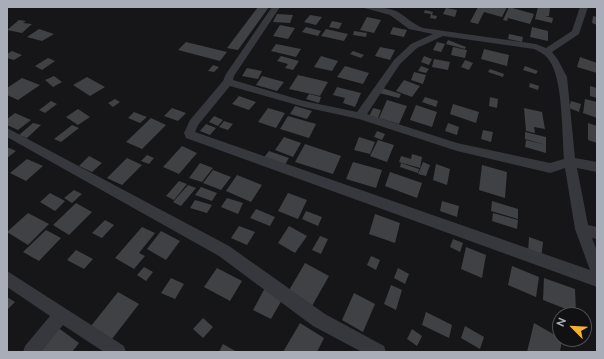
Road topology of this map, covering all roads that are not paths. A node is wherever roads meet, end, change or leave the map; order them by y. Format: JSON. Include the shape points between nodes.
{"nodes":[{"id":1,"x":276,"y":7,"type":"edge"},
{"id":2,"x":365,"y":7,"type":"edge"},
{"id":3,"x":584,"y":7,"type":"edge"},
{"id":4,"x":440,"y":34,"type":"junction"},
{"id":5,"x":547,"y":52,"type":"junction"},
{"id":6,"x":228,"y":82,"type":"junction"},
{"id":7,"x":360,"y":116,"type":"junction"},
{"id":8,"x":7,"y":132,"type":"edge"},
{"id":9,"x":570,"y":162,"type":"junction"},
{"id":10,"x":597,"y":167,"type":"edge"},
{"id":11,"x":582,"y":229,"type":"junction"},
{"id":12,"x":597,"y":233,"type":"edge"},
{"id":13,"x":597,"y":270,"type":"edge"},
{"id":14,"x":7,"y":278,"type":"edge"},
{"id":15,"x":597,"y":280,"type":"edge"},
{"id":16,"x":61,"y":315,"type":"junction"},
{"id":17,"x":31,"y":352,"type":"edge"},
{"id":18,"x":118,"y":352,"type":"edge"},
{"id":19,"x":378,"y":352,"type":"edge"}],
"edges":[{"from":1,"to":6,"type":"street","via":[[229,76]]},
{"from":2,"to":4,"type":"street","via":[[393,13],[412,27]]},
{"from":3,"to":5,"type":"street","via":[[576,32]]},
{"from":4,"to":5,"type":"street","via":[[536,47]]},
{"from":4,"to":7,"type":"street","via":[[414,46],[397,62]]},
{"from":5,"to":9,"type":"street","via":[[562,77]]},
{"from":6,"to":7,"type":"street","via":[[304,104]]},
{"from":6,"to":15,"type":"street","via":[[194,123],[190,135]]},
{"from":7,"to":9,"type":"street","via":[[464,149],[550,168]]},
{"from":8,"to":19,"type":"street","via":[[224,251],[319,320]]},
{"from":9,"to":10,"type":"street"},
{"from":9,"to":11,"type":"street"},
{"from":11,"to":12,"type":"street"},
{"from":11,"to":13,"type":"street"},
{"from":14,"to":16,"type":"street"},
{"from":16,"to":17,"type":"street"},
{"from":16,"to":18,"type":"street"}]}
